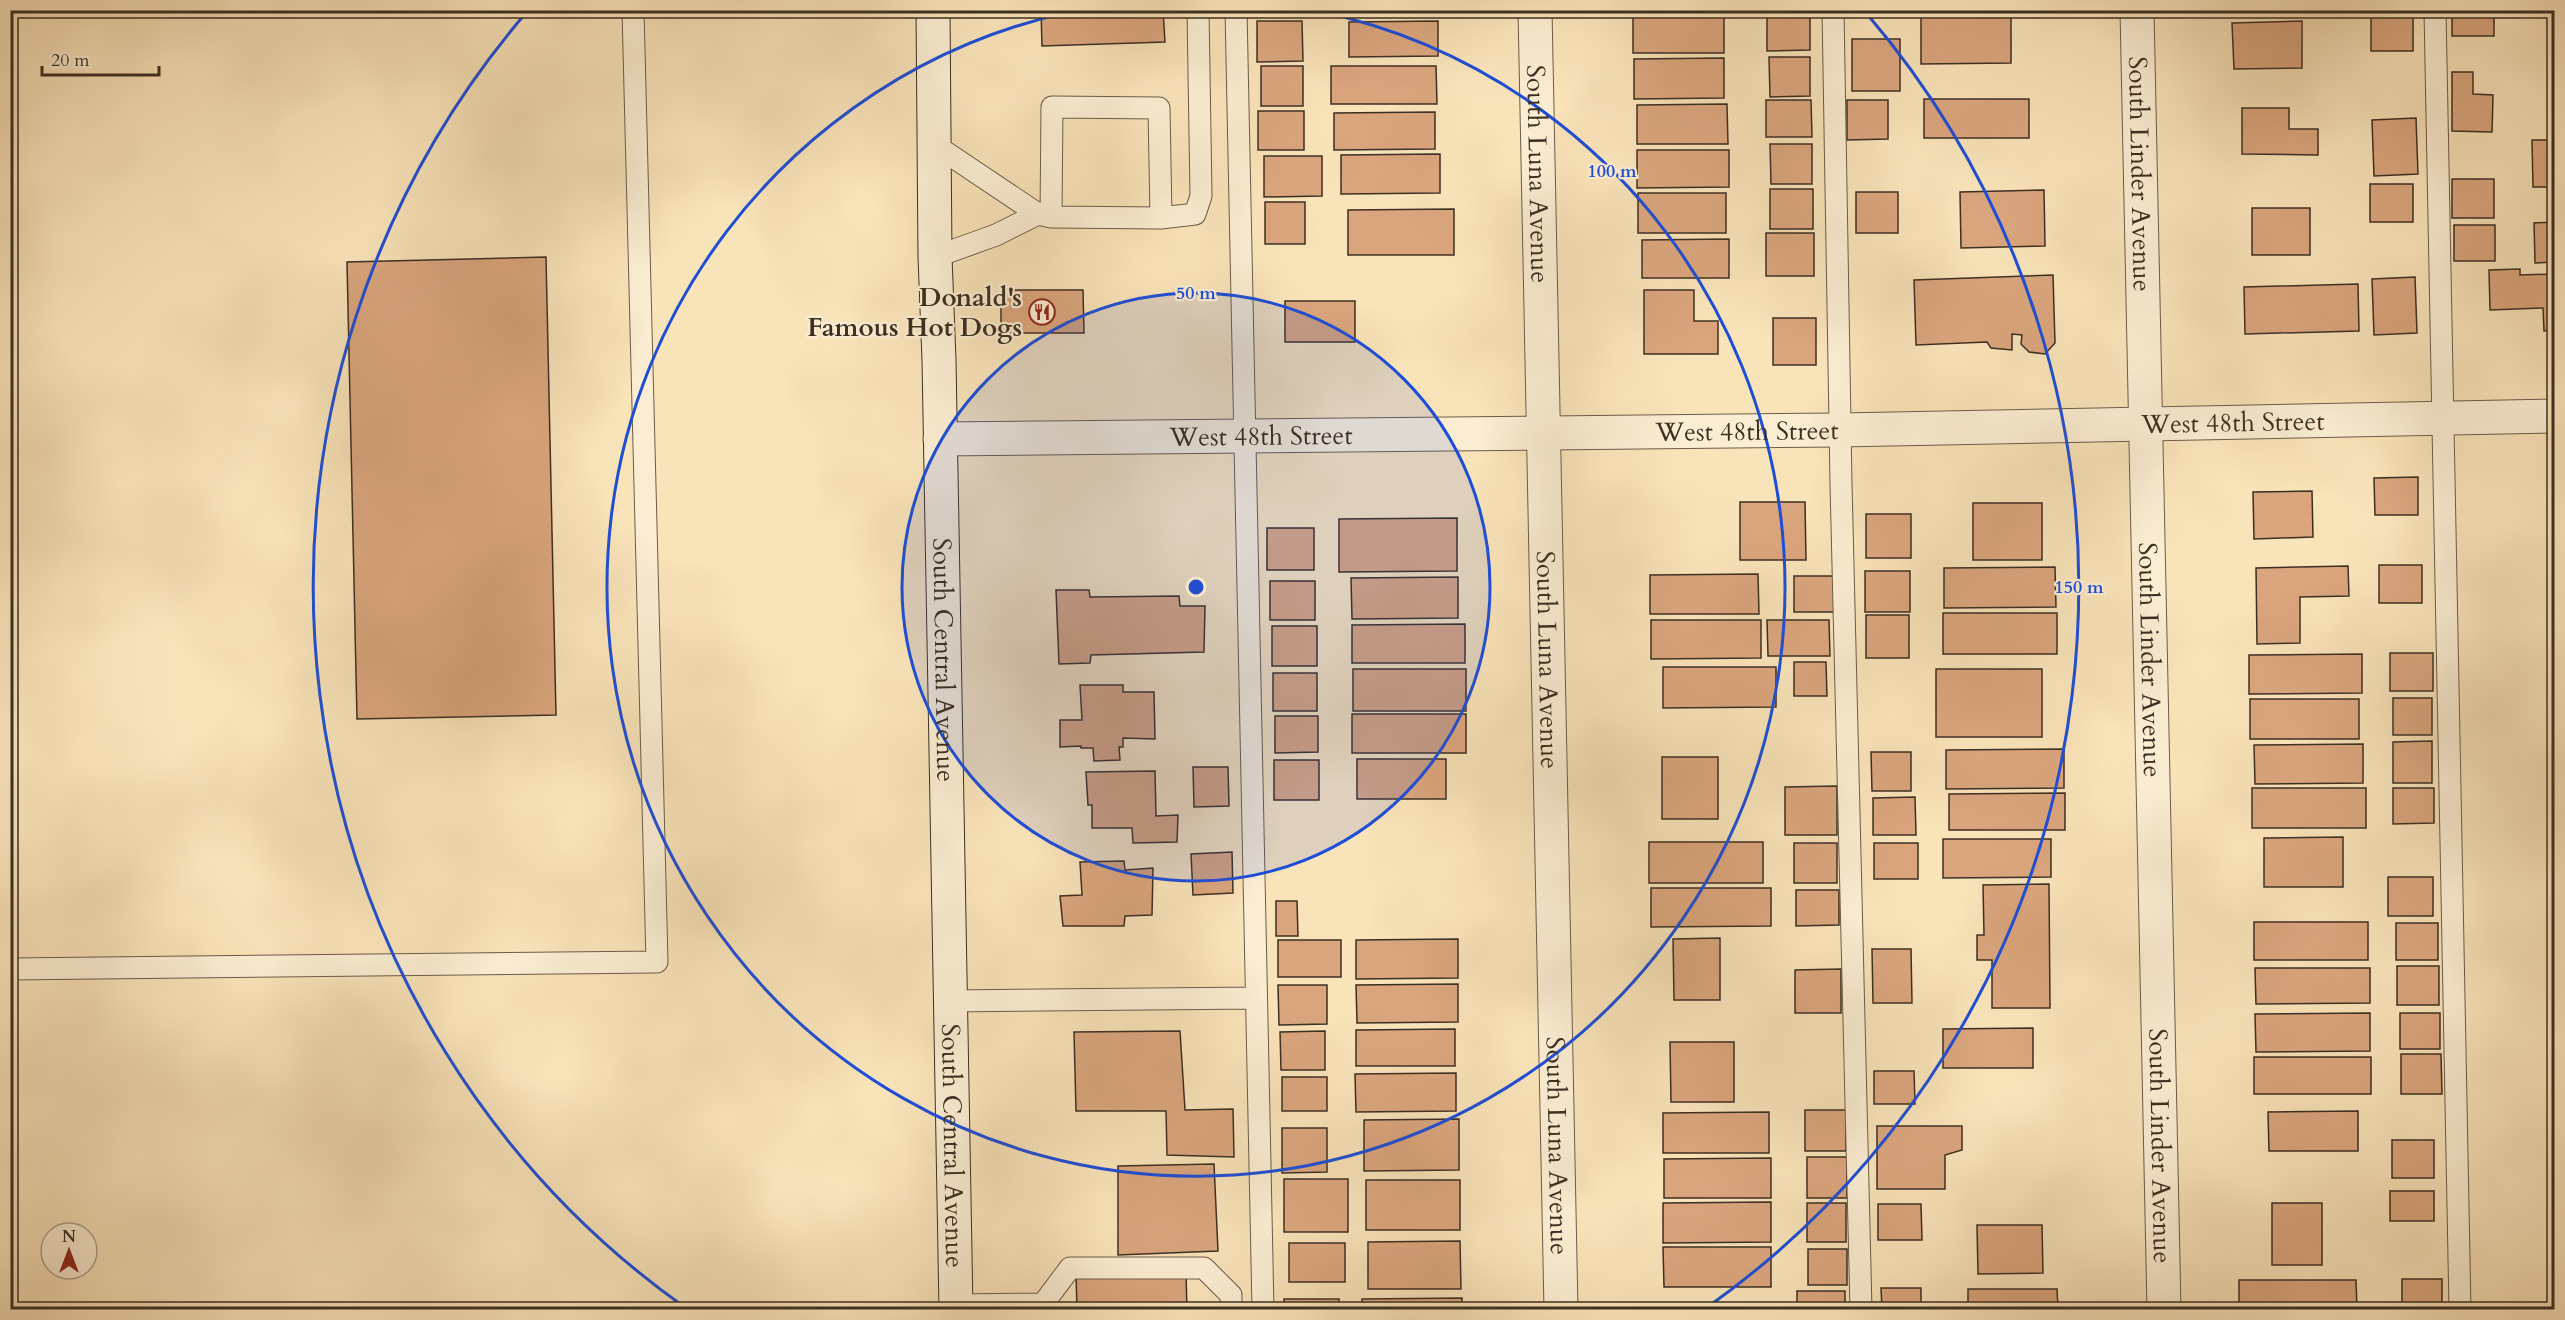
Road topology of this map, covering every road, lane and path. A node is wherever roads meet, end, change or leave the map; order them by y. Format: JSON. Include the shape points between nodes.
{"nodes":[{"id":1,"x":633,"y":10,"type":"edge"},
{"id":2,"x":933,"y":10,"type":"edge"},
{"id":3,"x":1198,"y":10,"type":"edge"},
{"id":4,"x":1236,"y":10,"type":"edge"},
{"id":5,"x":1535,"y":10,"type":"edge"},
{"id":6,"x":1833,"y":10,"type":"edge"},
{"id":7,"x":2137,"y":10,"type":"edge"},
{"id":8,"x":2435,"y":10,"type":"edge"},
{"id":9,"x":935,"y":145,"type":"junction"},
{"id":10,"x":1045,"y":215,"type":"junction"},
{"id":11,"x":1161,"y":218,"type":"junction"},
{"id":12,"x":935,"y":257,"type":"junction"},
{"id":13,"x":2554,"y":416,"type":"edge"},
{"id":14,"x":2442,"y":417,"type":"junction"},
{"id":15,"x":2146,"y":423,"type":"junction"},
{"id":16,"x":1840,"y":430,"type":"junction"},
{"id":17,"x":1542,"y":433,"type":"junction"},
{"id":18,"x":1245,"y":435,"type":"junction"},
{"id":19,"x":940,"y":439,"type":"junction"},
{"id":20,"x":10,"y":969,"type":"edge"},
{"id":21,"x":1256,"y":998,"type":"junction"},
{"id":22,"x":950,"y":1001,"type":"junction"},
{"id":23,"x":956,"y":1307,"type":"edge"},
{"id":24,"x":1043,"y":1307,"type":"edge"},
{"id":25,"x":1232,"y":1310,"type":"edge"},
{"id":26,"x":1263,"y":1310,"type":"edge"},
{"id":27,"x":1561,"y":1310,"type":"edge"},
{"id":28,"x":1861,"y":1310,"type":"edge"},
{"id":29,"x":2164,"y":1310,"type":"edge"},
{"id":30,"x":2460,"y":1310,"type":"edge"}],
"edges":[{"from":1,"to":20,"type":"lane","via":[[657,962]]},
{"from":2,"to":9,"type":"street","name":"South Central Avenue"},
{"from":3,"to":11,"type":"lane","via":[[1201,196],[1195,214]]},
{"from":4,"to":18,"type":"lane"},
{"from":5,"to":17,"type":"street","name":"South Luna Avenue"},
{"from":6,"to":16,"type":"lane"},
{"from":7,"to":15,"type":"street","name":"South Linder Avenue"},
{"from":8,"to":14,"type":"lane"},
{"from":9,"to":10,"type":"lane"},
{"from":9,"to":12,"type":"street","name":"South Central Avenue"},
{"from":10,"to":11,"type":"lane"},
{"from":10,"to":11,"type":"lane","via":[[1052,107],[1159,108]]},
{"from":10,"to":12,"type":"lane"},
{"from":12,"to":19,"type":"street","name":"South Central Avenue"},
{"from":13,"to":14,"type":"street","name":"West 48th Street"},
{"from":14,"to":15,"type":"street","name":"West 48th Street"},
{"from":14,"to":30,"type":"lane"},
{"from":15,"to":16,"type":"street","name":"West 48th Street"},
{"from":15,"to":29,"type":"street","name":"South Linder Avenue"},
{"from":16,"to":17,"type":"street","name":"West 48th Street"},
{"from":16,"to":28,"type":"lane"},
{"from":17,"to":18,"type":"street","name":"West 48th Street"},
{"from":17,"to":27,"type":"street","name":"South Luna Avenue"},
{"from":18,"to":19,"type":"street","name":"West 48th Street"},
{"from":18,"to":21,"type":"lane"},
{"from":19,"to":22,"type":"street","name":"South Central Avenue"},
{"from":21,"to":22,"type":"lane"},
{"from":21,"to":26,"type":"lane"},
{"from":22,"to":23,"type":"street","name":"South Central Avenue"},
{"from":23,"to":24,"type":"lane"},
{"from":24,"to":25,"type":"lane","via":[[1070,1268],[1204,1268],[1231,1295]]}]}
